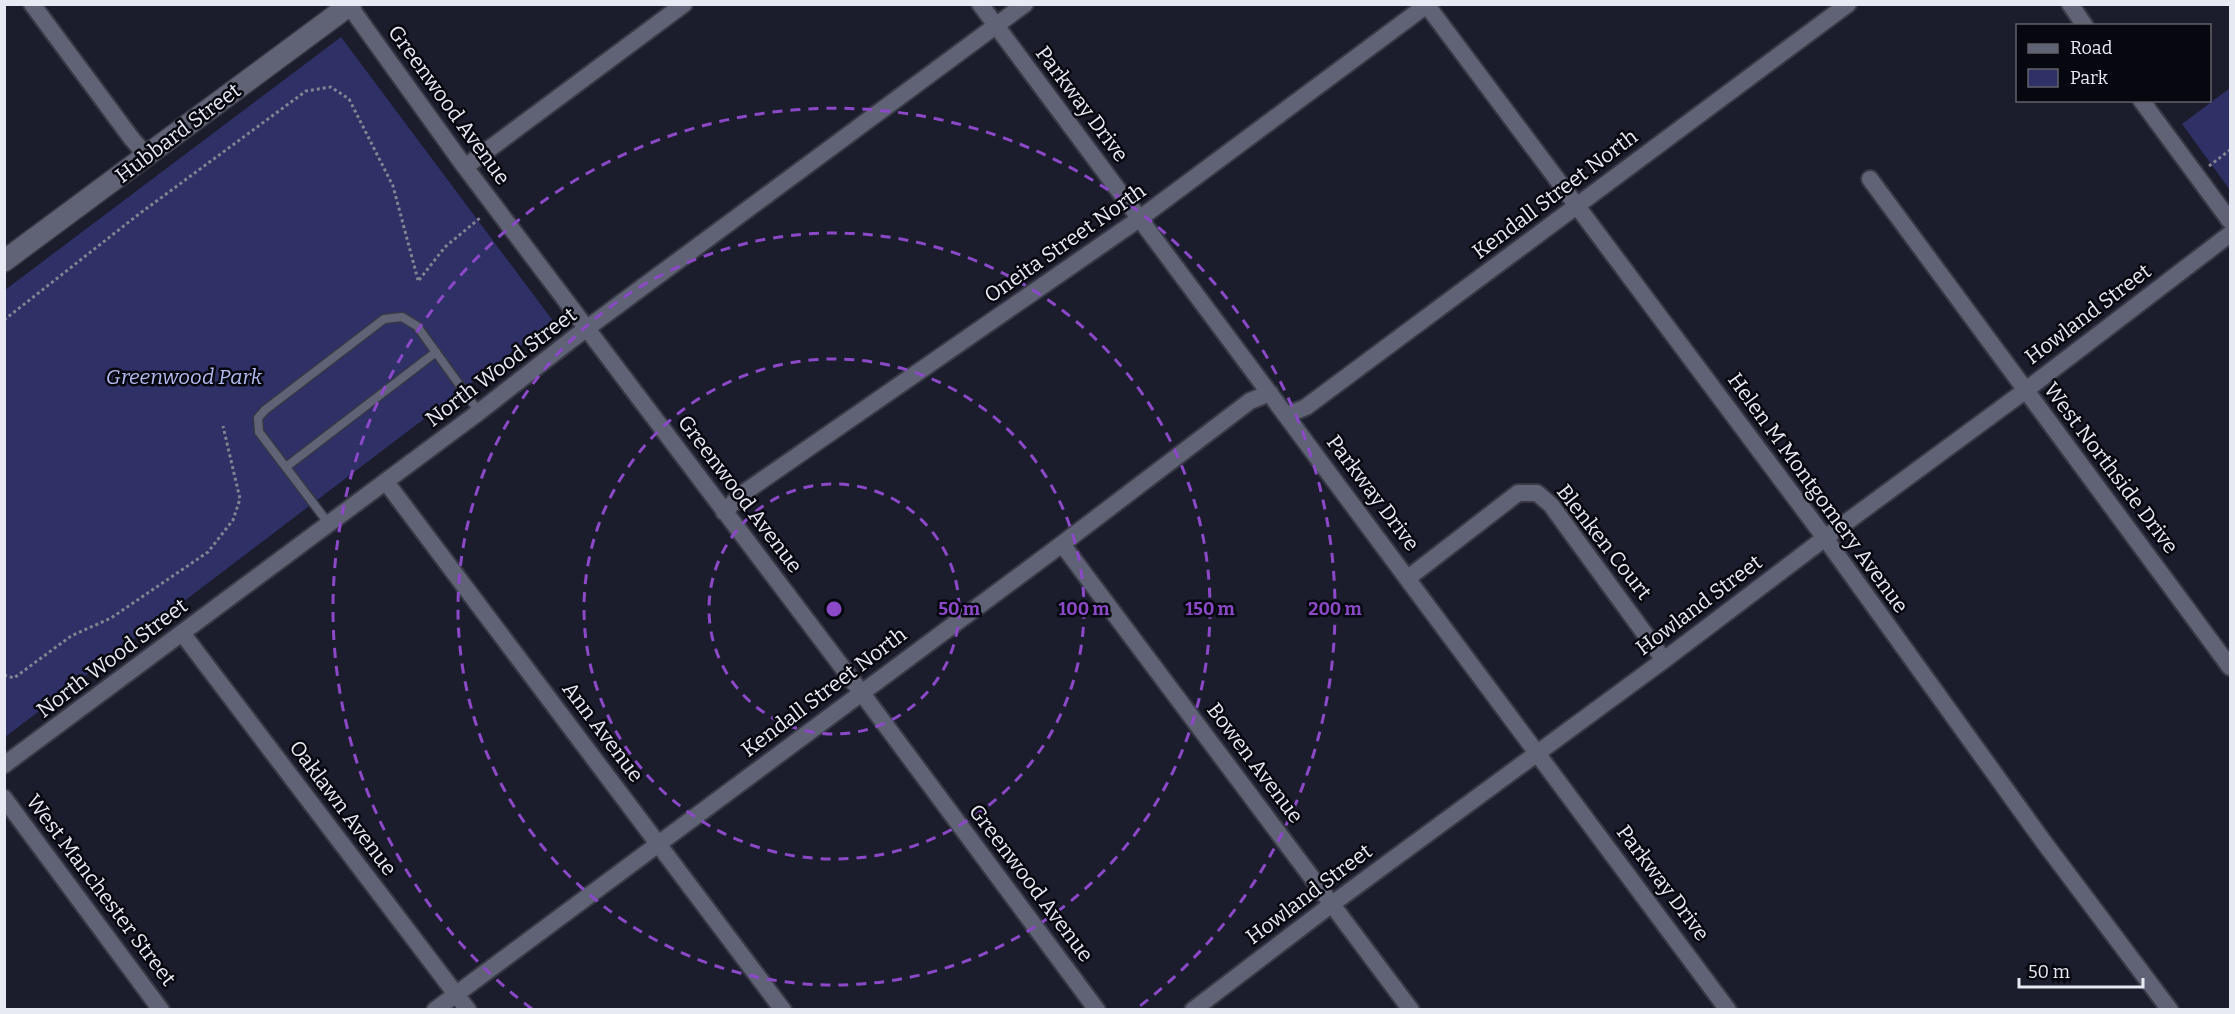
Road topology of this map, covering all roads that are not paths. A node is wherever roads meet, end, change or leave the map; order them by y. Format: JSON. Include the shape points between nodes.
{"nodes":[{"id":1,"x":32,"y":4,"type":"edge"},
{"id":2,"x":684,"y":4,"type":"edge"},
{"id":3,"x":980,"y":4,"type":"edge"},
{"id":4,"x":1024,"y":4,"type":"edge"},
{"id":5,"x":1848,"y":4,"type":"edge"},
{"id":6,"x":2070,"y":4,"type":"edge"},
{"id":7,"x":349,"y":5,"type":"edge"},
{"id":8,"x":1427,"y":5,"type":"edge"},
{"id":9,"x":2084,"y":24,"type":"edge"},
{"id":10,"x":996,"y":26,"type":"junction"},
{"id":11,"x":2142,"y":102,"type":"edge"},
{"id":12,"x":147,"y":156,"type":"junction"},
{"id":13,"x":465,"y":166,"type":"junction"},
{"id":14,"x":1870,"y":179,"type":"dead end"},
{"id":15,"x":1578,"y":206,"type":"junction"},
{"id":16,"x":1139,"y":219,"type":"junction"},
{"id":17,"x":2230,"y":221,"type":"edge"},
{"id":18,"x":2230,"y":234,"type":"edge"},
{"id":19,"x":4,"y":261,"type":"edge"},
{"id":20,"x":588,"y":328,"type":"junction"},
{"id":21,"x":436,"y":352,"type":"junction"},
{"id":22,"x":2026,"y":390,"type":"junction"},
{"id":23,"x":1270,"y":393,"type":"junction"},
{"id":24,"x":479,"y":412,"type":"junction"},
{"id":25,"x":1287,"y":415,"type":"junction"},
{"id":26,"x":286,"y":467,"type":"junction"},
{"id":27,"x":387,"y":482,"type":"junction"},
{"id":28,"x":724,"y":512,"type":"junction"},
{"id":29,"x":329,"y":524,"type":"junction"},
{"id":30,"x":1824,"y":538,"type":"junction"},
{"id":31,"x":1062,"y":544,"type":"junction"},
{"id":32,"x":1408,"y":578,"type":"junction"},
{"id":33,"x":183,"y":633,"type":"junction"},
{"id":34,"x":1664,"y":660,"type":"junction"},
{"id":35,"x":2230,"y":667,"type":"edge"},
{"id":36,"x":861,"y":692,"type":"junction"},
{"id":37,"x":1539,"y":753,"type":"junction"},
{"id":38,"x":4,"y":765,"type":"edge"},
{"id":39,"x":4,"y":798,"type":"edge"},
{"id":40,"x":659,"y":843,"type":"junction"},
{"id":41,"x":1332,"y":904,"type":"junction"},
{"id":42,"x":456,"y":993,"type":"junction"},
{"id":43,"x":161,"y":1010,"type":"edge"},
{"id":44,"x":435,"y":1010,"type":"edge"},
{"id":45,"x":468,"y":1010,"type":"edge"},
{"id":46,"x":783,"y":1010,"type":"edge"},
{"id":47,"x":1097,"y":1010,"type":"edge"},
{"id":48,"x":1193,"y":1010,"type":"edge"},
{"id":49,"x":1411,"y":1010,"type":"edge"},
{"id":50,"x":1728,"y":1010,"type":"edge"},
{"id":51,"x":2170,"y":1010,"type":"edge"}],
"edges":[{"from":1,"to":12,"type":"street"},
{"from":2,"to":13,"type":"street"},
{"from":3,"to":10,"type":"street","name":"Parkway Drive"},
{"from":4,"to":10,"type":"street","name":"North Wood Street"},
{"from":5,"to":15,"type":"street","name":"Kendall Street North"},
{"from":6,"to":9,"type":"street"},
{"from":7,"to":12,"type":"street","name":"Hubbard Street"},
{"from":7,"to":13,"type":"street","name":"Greenwood Avenue"},
{"from":8,"to":15,"type":"street","name":"Helen M Montgomery Avenue"},
{"from":8,"to":16,"type":"street","name":"Oneita Street North"},
{"from":10,"to":16,"type":"street","name":"Parkway Drive"},
{"from":10,"to":20,"type":"street","name":"North Wood Street"},
{"from":11,"to":17,"type":"street"},
{"from":12,"to":19,"type":"street","name":"Hubbard Street"},
{"from":13,"to":20,"type":"street","name":"Greenwood Avenue"},
{"from":14,"to":22,"type":"street","name":"West Northside Drive"},
{"from":15,"to":25,"type":"street","name":"Kendall Street North","via":[[1306,406]]},
{"from":15,"to":30,"type":"street","name":"Helen M Montgomery Avenue"},
{"from":16,"to":23,"type":"street","name":"Parkway Drive"},
{"from":16,"to":28,"type":"street","name":"Oneita Street North","via":[[742,494]]},
{"from":18,"to":22,"type":"street","name":"Howland Street"},
{"from":20,"to":24,"type":"street","name":"North Wood Street"},
{"from":20,"to":28,"type":"street","name":"Greenwood Avenue"},
{"from":21,"to":24,"type":"lane"},
{"from":21,"to":26,"type":"lane"},
{"from":21,"to":26,"type":"lane","via":[[417,326],[402,317],[384,319],[265,410],[258,418],[259,432]]},
{"from":22,"to":30,"type":"street","name":"Howland Street"},
{"from":22,"to":35,"type":"street","name":"West Northside Drive"},
{"from":23,"to":25,"type":"street","name":"Parkway Drive"},
{"from":23,"to":31,"type":"street","name":"Kendall Street North","via":[[1250,401]]},
{"from":24,"to":27,"type":"street","name":"North Wood Street"},
{"from":25,"to":32,"type":"street","name":"Parkway Drive"},
{"from":26,"to":29,"type":"lane"},
{"from":27,"to":29,"type":"street","name":"North Wood Street"},
{"from":27,"to":40,"type":"street","name":"Ann Avenue"},
{"from":28,"to":36,"type":"street","name":"Greenwood Avenue"},
{"from":29,"to":33,"type":"street","name":"North Wood Street"},
{"from":30,"to":34,"type":"street","name":"Howland Street"},
{"from":30,"to":51,"type":"street","name":"Helen M Montgomery Avenue"},
{"from":31,"to":36,"type":"street","name":"Kendall Street North"},
{"from":31,"to":41,"type":"street","name":"Bowen Avenue"},
{"from":32,"to":34,"type":"street","name":"Blenken Court","via":[[1518,493],[1537,493],[1551,505]]},
{"from":32,"to":37,"type":"street","name":"Parkway Drive"},
{"from":33,"to":38,"type":"street","name":"North Wood Street"},
{"from":33,"to":42,"type":"street","name":"Oaklawn Avenue"},
{"from":34,"to":37,"type":"street","name":"Howland Street"},
{"from":36,"to":40,"type":"street","name":"Kendall Street North"},
{"from":36,"to":47,"type":"street","name":"Greenwood Avenue"},
{"from":37,"to":41,"type":"street","name":"Howland Street"},
{"from":37,"to":50,"type":"street","name":"Parkway Drive"},
{"from":39,"to":43,"type":"street","name":"West Manchester Street"},
{"from":40,"to":42,"type":"street","name":"Kendall Street North"},
{"from":40,"to":46,"type":"street","name":"Ann Avenue"},
{"from":41,"to":48,"type":"street","name":"Howland Street"},
{"from":41,"to":49,"type":"street","name":"Bowen Avenue"},
{"from":42,"to":44,"type":"street","name":"Kendall Street North"},
{"from":42,"to":45,"type":"street","name":"Oaklawn Avenue"}]}
